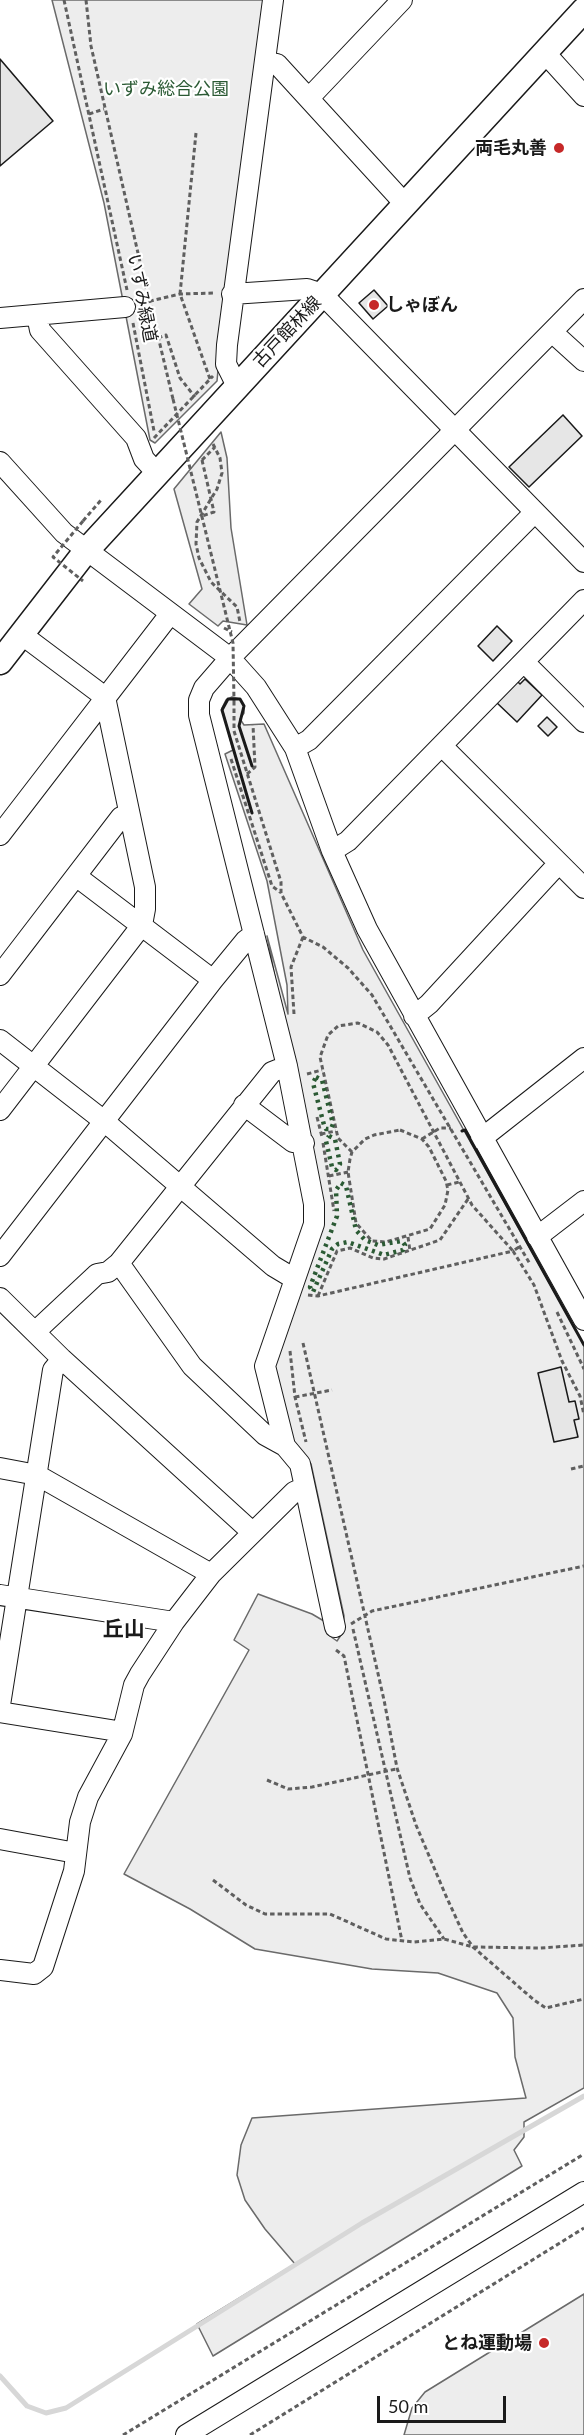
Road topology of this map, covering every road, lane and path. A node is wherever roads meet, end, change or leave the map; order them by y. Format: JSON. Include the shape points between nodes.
{"nodes":[{"id":1,"x":64,"y":0,"type":"edge"},
{"id":2,"x":86,"y":0,"type":"edge"},
{"id":3,"x":273,"y":0,"type":"edge"},
{"id":4,"x":402,"y":0,"type":"edge"},
{"id":5,"x":584,"y":10,"type":"edge"},
{"id":6,"x":545,"y":53,"type":"junction"},
{"id":7,"x":266,"y":62,"type":"junction"},
{"id":8,"x":584,"y":96,"type":"edge"},
{"id":9,"x":309,"y":98,"type":"junction"},
{"id":10,"x":104,"y":110,"type":"junction"},
{"id":11,"x":89,"y":114,"type":"junction"},
{"id":12,"x":195,"y":133,"type":"dead end"},
{"id":13,"x":405,"y":204,"type":"junction"},
{"id":14,"x":180,"y":294,"type":"junction"},
{"id":15,"x":232,"y":294,"type":"junction"},
{"id":16,"x":322,"y":294,"type":"junction"},
{"id":17,"x":584,"y":299,"type":"edge"},
{"id":18,"x":128,"y":306,"type":"junction"},
{"id":19,"x":37,"y":315,"type":"junction"},
{"id":20,"x":0,"y":318,"type":"edge"},
{"id":21,"x":552,"y":332,"type":"junction"},
{"id":22,"x":158,"y":338,"type":"junction"},
{"id":23,"x":584,"y":361,"type":"edge"},
{"id":24,"x":215,"y":372,"type":"dead end"},
{"id":25,"x":210,"y":381,"type":"junction"},
{"id":26,"x":226,"y":388,"type":"junction"},
{"id":27,"x":195,"y":397,"type":"junction"},
{"id":28,"x":455,"y":430,"type":"junction"},
{"id":29,"x":211,"y":440,"type":"dead end"},
{"id":30,"x":215,"y":447,"type":"junction"},
{"id":31,"x":0,"y":462,"type":"edge"},
{"id":32,"x":157,"y":473,"type":"junction"},
{"id":33,"x":101,"y":500,"type":"dead end"},
{"id":34,"x":535,"y":512,"type":"junction"},
{"id":35,"x":202,"y":516,"type":"junction"},
{"id":36,"x":86,"y":551,"type":"junction"},
{"id":37,"x":584,"y":562,"type":"edge"},
{"id":38,"x":83,"y":581,"type":"dead end"},
{"id":39,"x":584,"y":600,"type":"edge"},
{"id":40,"x":170,"y":614,"type":"junction"},
{"id":41,"x":224,"y":628,"type":"dead end"},
{"id":42,"x":21,"y":634,"type":"junction"},
{"id":43,"x":230,"y":658,"type":"junction"},
{"id":44,"x":0,"y":662,"type":"edge"},
{"id":45,"x":524,"y":662,"type":"junction"},
{"id":46,"x":105,"y":697,"type":"junction"},
{"id":47,"x":584,"y":722,"type":"edge"},
{"id":48,"x":253,"y":725,"type":"dead end"},
{"id":49,"x":442,"y":746,"type":"junction"},
{"id":50,"x":295,"y":748,"type":"junction"},
{"id":51,"x":227,"y":749,"type":"dead end"},
{"id":52,"x":247,"y":774,"type":"junction"},
{"id":53,"x":129,"y":814,"type":"junction"},
{"id":54,"x":0,"y":835,"type":"edge"},
{"id":55,"x":332,"y":851,"type":"junction"},
{"id":56,"x":559,"y":863,"type":"junction"},
{"id":57,"x":76,"y":876,"type":"junction"},
{"id":58,"x":584,"y":888,"type":"edge"},
{"id":59,"x":281,"y":893,"type":"junction"},
{"id":60,"x":142,"y":925,"type":"junction"},
{"id":61,"x":254,"y":934,"type":"junction"},
{"id":62,"x":303,"y":937,"type":"junction"},
{"id":63,"x":0,"y":975,"type":"edge"},
{"id":64,"x":213,"y":980,"type":"junction"},
{"id":65,"x":414,"y":1016,"type":"junction"},
{"id":66,"x":296,"y":1023,"type":"dead end"},
{"id":67,"x":0,"y":1040,"type":"edge"},
{"id":68,"x":397,"y":1040,"type":"junction"},
{"id":69,"x":388,"y":1045,"type":"junction"},
{"id":70,"x":584,"y":1058,"type":"edge"},
{"id":71,"x":295,"y":1065,"type":"junction"},
{"id":72,"x":34,"y":1066,"type":"junction"},
{"id":73,"x":322,"y":1070,"type":"junction"},
{"id":74,"x":306,"y":1074,"type":"junction"},
{"id":75,"x":308,"y":1084,"type":"dead end"},
{"id":76,"x":244,"y":1105,"type":"junction"},
{"id":77,"x":0,"y":1110,"type":"edge"},
{"id":78,"x":316,"y":1114,"type":"dead end"},
{"id":79,"x":104,"y":1121,"type":"junction"},
{"id":80,"x":461,"y":1123,"type":"dead end"},
{"id":81,"x":451,"y":1128,"type":"junction"},
{"id":82,"x":434,"y":1131,"type":"junction"},
{"id":83,"x":481,"y":1138,"type":"junction"},
{"id":84,"x":422,"y":1139,"type":"junction"},
{"id":85,"x":304,"y":1143,"type":"junction"},
{"id":86,"x":352,"y":1152,"type":"junction"},
{"id":87,"x":348,"y":1172,"type":"junction"},
{"id":88,"x":329,"y":1176,"type":"junction"},
{"id":89,"x":459,"y":1182,"type":"junction"},
{"id":90,"x":447,"y":1185,"type":"junction"},
{"id":91,"x":180,"y":1186,"type":"junction"},
{"id":92,"x":468,"y":1199,"type":"junction"},
{"id":93,"x":584,"y":1201,"type":"edge"},
{"id":94,"x":333,"y":1214,"type":"dead end"},
{"id":95,"x":408,"y":1237,"type":"junction"},
{"id":96,"x":537,"y":1237,"type":"junction"},
{"id":97,"x":519,"y":1246,"type":"junction"},
{"id":98,"x":410,"y":1251,"type":"junction"},
{"id":99,"x":513,"y":1251,"type":"junction"},
{"id":100,"x":0,"y":1256,"type":"edge"},
{"id":101,"x":119,"y":1263,"type":"junction"},
{"id":102,"x":534,"y":1271,"type":"dead end"},
{"id":103,"x":298,"y":1286,"type":"junction"},
{"id":104,"x":318,"y":1296,"type":"junction"},
{"id":105,"x":0,"y":1298,"type":"edge"},
{"id":106,"x":556,"y":1310,"type":"dead end"},
{"id":107,"x":584,"y":1320,"type":"edge"},
{"id":108,"x":36,"y":1331,"type":"junction"},
{"id":109,"x":291,"y":1344,"type":"dead end"},
{"id":110,"x":303,"y":1344,"type":"dead end"},
{"id":111,"x":62,"y":1359,"type":"junction"},
{"id":112,"x":584,"y":1369,"type":"edge"},
{"id":113,"x":332,"y":1390,"type":"dead end"},
{"id":114,"x":315,"y":1394,"type":"junction"},
{"id":115,"x":295,"y":1397,"type":"junction"},
{"id":116,"x":584,"y":1415,"type":"edge"},
{"id":117,"x":285,"y":1446,"type":"junction"},
{"id":118,"x":308,"y":1450,"type":"dead end"},
{"id":119,"x":584,"y":1466,"type":"edge"},
{"id":120,"x":0,"y":1468,"type":"edge"},
{"id":121,"x":571,"y":1469,"type":"dead end"},
{"id":122,"x":37,"y":1475,"type":"junction"},
{"id":123,"x":303,"y":1488,"type":"junction"},
{"id":124,"x":252,"y":1532,"type":"junction"},
{"id":125,"x":584,"y":1566,"type":"edge"},
{"id":126,"x":211,"y":1575,"type":"junction"},
{"id":127,"x":8,"y":1596,"type":"edge"},
{"id":128,"x":349,"y":1612,"type":"dead end"},
{"id":129,"x":364,"y":1618,"type":"junction"},
{"id":130,"x":174,"y":1622,"type":"junction"},
{"id":131,"x":343,"y":1625,"type":"junction"},
{"id":132,"x":336,"y":1650,"type":"dead end"},
{"id":133,"x":0,"y":1705,"type":"edge"},
{"id":134,"x":0,"y":1712,"type":"edge"},
{"id":135,"x":122,"y":1734,"type":"junction"},
{"id":136,"x":397,"y":1768,"type":"junction"},
{"id":137,"x":385,"y":1772,"type":"junction"},
{"id":138,"x":368,"y":1777,"type":"junction"},
{"id":139,"x":267,"y":1780,"type":"dead end"},
{"id":140,"x":0,"y":1839,"type":"edge"},
{"id":141,"x":76,"y":1853,"type":"junction"},
{"id":142,"x":213,"y":1880,"type":"dead end"},
{"id":143,"x":444,"y":1939,"type":"junction"},
{"id":144,"x":402,"y":1941,"type":"junction"},
{"id":145,"x":584,"y":1945,"type":"edge"},
{"id":146,"x":473,"y":1947,"type":"junction"},
{"id":147,"x":0,"y":1970,"type":"edge"},
{"id":148,"x":584,"y":1999,"type":"edge"},
{"id":149,"x":584,"y":2154,"type":"edge"},
{"id":150,"x":584,"y":2192,"type":"edge"},
{"id":151,"x":584,"y":2228,"type":"edge"},
{"id":152,"x":123,"y":2435,"type":"edge"},
{"id":153,"x":186,"y":2435,"type":"edge"},
{"id":154,"x":250,"y":2435,"type":"edge"}],
"edges":[{"from":1,"to":11,"type":"path","name":"いずみ緑道"},
{"from":2,"to":10,"type":"path"},
{"from":3,"to":7,"type":"street"},
{"from":4,"to":9,"type":"street"},
{"from":5,"to":6,"type":"main road","name":"古戸館林線"},
{"from":6,"to":8,"type":"street"},
{"from":6,"to":13,"type":"main road","name":"古戸館林線"},
{"from":7,"to":9,"type":"street","via":[[278,64]]},
{"from":7,"to":15,"type":"street"},
{"from":9,"to":13,"type":"street"},
{"from":10,"to":11,"type":"path"},
{"from":10,"to":22,"type":"path","bridge":true},
{"from":11,"to":18,"type":"path","name":"いずみ緑道"},
{"from":12,"to":14,"type":"path"},
{"from":13,"to":16,"type":"main road","name":"古戸館林線"},
{"from":14,"to":15,"type":"path"},
{"from":14,"to":18,"type":"path"},
{"from":14,"to":25,"type":"path"},
{"from":15,"to":16,"type":"street","via":[[307,289]]},
{"from":15,"to":26,"type":"street"},
{"from":16,"to":26,"type":"main road","name":"古戸館林線"},
{"from":16,"to":28,"type":"street"},
{"from":17,"to":21,"type":"street"},
{"from":18,"to":19,"type":"street"},
{"from":18,"to":27,"type":"path","name":"いずみ緑道","via":[[154,438]]},
{"from":19,"to":20,"type":"street"},
{"from":19,"to":32,"type":"street","via":[[40,330],[136,438],[144,459]]},
{"from":21,"to":23,"type":"street"},
{"from":21,"to":28,"type":"street"},
{"from":22,"to":27,"type":"path","via":[[166,335],[180,378]]},
{"from":22,"to":35,"type":"path","bridge":true},
{"from":24,"to":25,"type":"path","name":"いずみ緑道"},
{"from":25,"to":26,"type":"path"},
{"from":25,"to":27,"type":"path","name":"いずみ緑道"},
{"from":26,"to":32,"type":"main road","name":"古戸館林線"},
{"from":28,"to":34,"type":"street"},
{"from":28,"to":43,"type":"street"},
{"from":29,"to":30,"type":"path"},
{"from":30,"to":35,"type":"path","bridge":true,"via":[[202,460],[214,512]]},
{"from":30,"to":41,"type":"path","via":[[222,473],[197,522],[196,544],[212,582],[237,607],[239,632]]},
{"from":31,"to":36,"type":"street","via":[[47,517]]},
{"from":32,"to":36,"type":"main road","name":"古戸館林線"},
{"from":33,"to":38,"type":"path","bridge":true,"via":[[53,557]]},
{"from":34,"to":37,"type":"street"},
{"from":34,"to":50,"type":"street","via":[[309,740]]},
{"from":35,"to":52,"type":"path","bridge":true,"via":[[233,644],[234,731]]},
{"from":36,"to":40,"type":"street"},
{"from":36,"to":42,"type":"main road","name":"古戸館林線"},
{"from":39,"to":45,"type":"street"},
{"from":40,"to":43,"type":"street"},
{"from":40,"to":46,"type":"street"},
{"from":42,"to":44,"type":"main road","name":"古戸館林線"},
{"from":42,"to":46,"type":"street"},
{"from":43,"to":50,"type":"street","via":[[256,687]]},
{"from":43,"to":61,"type":"street","via":[[204,688],[199,715]]},
{"from":45,"to":47,"type":"street"},
{"from":45,"to":49,"type":"street"},
{"from":46,"to":53,"type":"street"},
{"from":46,"to":54,"type":"street"},
{"from":48,"to":52,"type":"path","via":[[255,767]]},
{"from":49,"to":55,"type":"street","via":[[348,842]]},
{"from":49,"to":56,"type":"street"},
{"from":50,"to":55,"type":"street"},
{"from":51,"to":59,"type":"path","via":[[272,886]]},
{"from":52,"to":59,"type":"path","via":[[281,882]]},
{"from":53,"to":57,"type":"street","via":[[121,817]]},
{"from":53,"to":60,"type":"street","via":[[145,887]]},
{"from":55,"to":65,"type":"street","via":[[367,929]]},
{"from":56,"to":58,"type":"street"},
{"from":56,"to":65,"type":"street"},
{"from":57,"to":60,"type":"street"},
{"from":57,"to":63,"type":"street"},
{"from":59,"to":62,"type":"path"},
{"from":60,"to":64,"type":"street"},
{"from":60,"to":72,"type":"street"},
{"from":61,"to":64,"type":"street"},
{"from":61,"to":71,"type":"street"},
{"from":62,"to":66,"type":"path","via":[[291,967]]},
{"from":62,"to":68,"type":"path","via":[[323,947],[348,968],[372,995]]},
{"from":64,"to":79,"type":"street"},
{"from":65,"to":83,"type":"street"},
{"from":67,"to":72,"type":"street"},
{"from":68,"to":69,"type":"path"},
{"from":68,"to":81,"type":"path"},
{"from":69,"to":73,"type":"path","via":[[369,1026],[338,1026],[321,1048]]},
{"from":69,"to":82,"type":"path"},
{"from":70,"to":83,"type":"street"},
{"from":71,"to":74,"type":"path"},
{"from":71,"to":76,"type":"street","via":[[272,1072]]},
{"from":71,"to":85,"type":"street"},
{"from":72,"to":77,"type":"street"},
{"from":72,"to":79,"type":"street"},
{"from":73,"to":74,"type":"path"},
{"from":73,"to":86,"type":"path","via":[[338,1138]]},
{"from":74,"to":75,"type":"path"},
{"from":76,"to":85,"type":"street","via":[[293,1142]]},
{"from":76,"to":91,"type":"street"},
{"from":78,"to":88,"type":"path"},
{"from":79,"to":91,"type":"street"},
{"from":79,"to":100,"type":"street"},
{"from":80,"to":81,"type":"path"},
{"from":81,"to":82,"type":"path"},
{"from":81,"to":97,"type":"path"},
{"from":82,"to":84,"type":"path"},
{"from":82,"to":89,"type":"path"},
{"from":83,"to":96,"type":"street"},
{"from":84,"to":86,"type":"path","via":[[389,1131],[365,1139]]},
{"from":84,"to":90,"type":"path"},
{"from":85,"to":103,"type":"street","via":[[315,1216]]},
{"from":86,"to":87,"type":"path"},
{"from":87,"to":88,"type":"path"},
{"from":87,"to":95,"type":"path","via":[[356,1223],[364,1234],[372,1241]]},
{"from":88,"to":94,"type":"path"},
{"from":89,"to":90,"type":"path"},
{"from":89,"to":92,"type":"path"},
{"from":90,"to":95,"type":"path","via":[[445,1205],[430,1229]]},
{"from":91,"to":101,"type":"street"},
{"from":91,"to":103,"type":"street"},
{"from":92,"to":98,"type":"path","via":[[440,1240]]},
{"from":92,"to":99,"type":"path"},
{"from":93,"to":96,"type":"street"},
{"from":95,"to":98,"type":"path"},
{"from":96,"to":107,"type":"street"},
{"from":97,"to":99,"type":"path"},
{"from":97,"to":102,"type":"path"},
{"from":98,"to":104,"type":"path","via":[[384,1259],[350,1248],[339,1249]]},
{"from":99,"to":104,"type":"path"},
{"from":99,"to":116,"type":"path","via":[[534,1286],[562,1361],[580,1396]]},
{"from":101,"to":108,"type":"street","via":[[108,1272],[97,1274]]},
{"from":101,"to":117,"type":"street","via":[[192,1366],[265,1435]]},
{"from":103,"to":104,"type":"path"},
{"from":103,"to":117,"type":"street","via":[[265,1366]]},
{"from":105,"to":108,"type":"street"},
{"from":106,"to":112,"type":"path"},
{"from":108,"to":111,"type":"street"},
{"from":109,"to":115,"type":"path"},
{"from":110,"to":114,"type":"path"},
{"from":111,"to":122,"type":"street","via":[[53,1370]]},
{"from":111,"to":124,"type":"street"},
{"from":113,"to":114,"type":"path"},
{"from":114,"to":115,"type":"path"},
{"from":114,"to":129,"type":"path"},
{"from":115,"to":118,"type":"path"},
{"from":117,"to":123,"type":"street","via":[[300,1464]]},
{"from":119,"to":121,"type":"path"},
{"from":120,"to":122,"type":"street"},
{"from":122,"to":126,"type":"street"},
{"from":122,"to":127,"type":"street"},
{"from":123,"to":124,"type":"street"},
{"from":123,"to":131,"type":"street"},
{"from":124,"to":126,"type":"street"},
{"from":125,"to":129,"type":"path","via":[[372,1611]]},
{"from":126,"to":130,"type":"street"},
{"from":127,"to":130,"type":"street"},
{"from":127,"to":133,"type":"street"},
{"from":128,"to":131,"type":"path"},
{"from":129,"to":131,"type":"path"},
{"from":129,"to":136,"type":"path"},
{"from":130,"to":135,"type":"street","via":[[134,1685]]},
{"from":131,"to":137,"type":"path"},
{"from":132,"to":138,"type":"path","via":[[344,1656]]},
{"from":134,"to":135,"type":"street"},
{"from":135,"to":141,"type":"street","via":[[88,1797]]},
{"from":136,"to":137,"type":"path"},
{"from":136,"to":146,"type":"path","via":[[429,1856]]},
{"from":137,"to":138,"type":"path"},
{"from":137,"to":143,"type":"path","via":[[410,1878],[420,1904]]},
{"from":138,"to":139,"type":"path","via":[[288,1789]]},
{"from":138,"to":144,"type":"path"},
{"from":140,"to":141,"type":"street"},
{"from":141,"to":147,"type":"street","via":[[44,1967],[34,1974]]},
{"from":142,"to":144,"type":"path","via":[[265,1914],[320,1912],[346,1919],[386,1939]]},
{"from":143,"to":144,"type":"path"},
{"from":143,"to":146,"type":"path"},
{"from":145,"to":146,"type":"path"},
{"from":146,"to":148,"type":"path","via":[[546,2008]]},
{"from":149,"to":152,"type":"path"},
{"from":150,"to":153,"type":"street"},
{"from":151,"to":154,"type":"path"}]}
